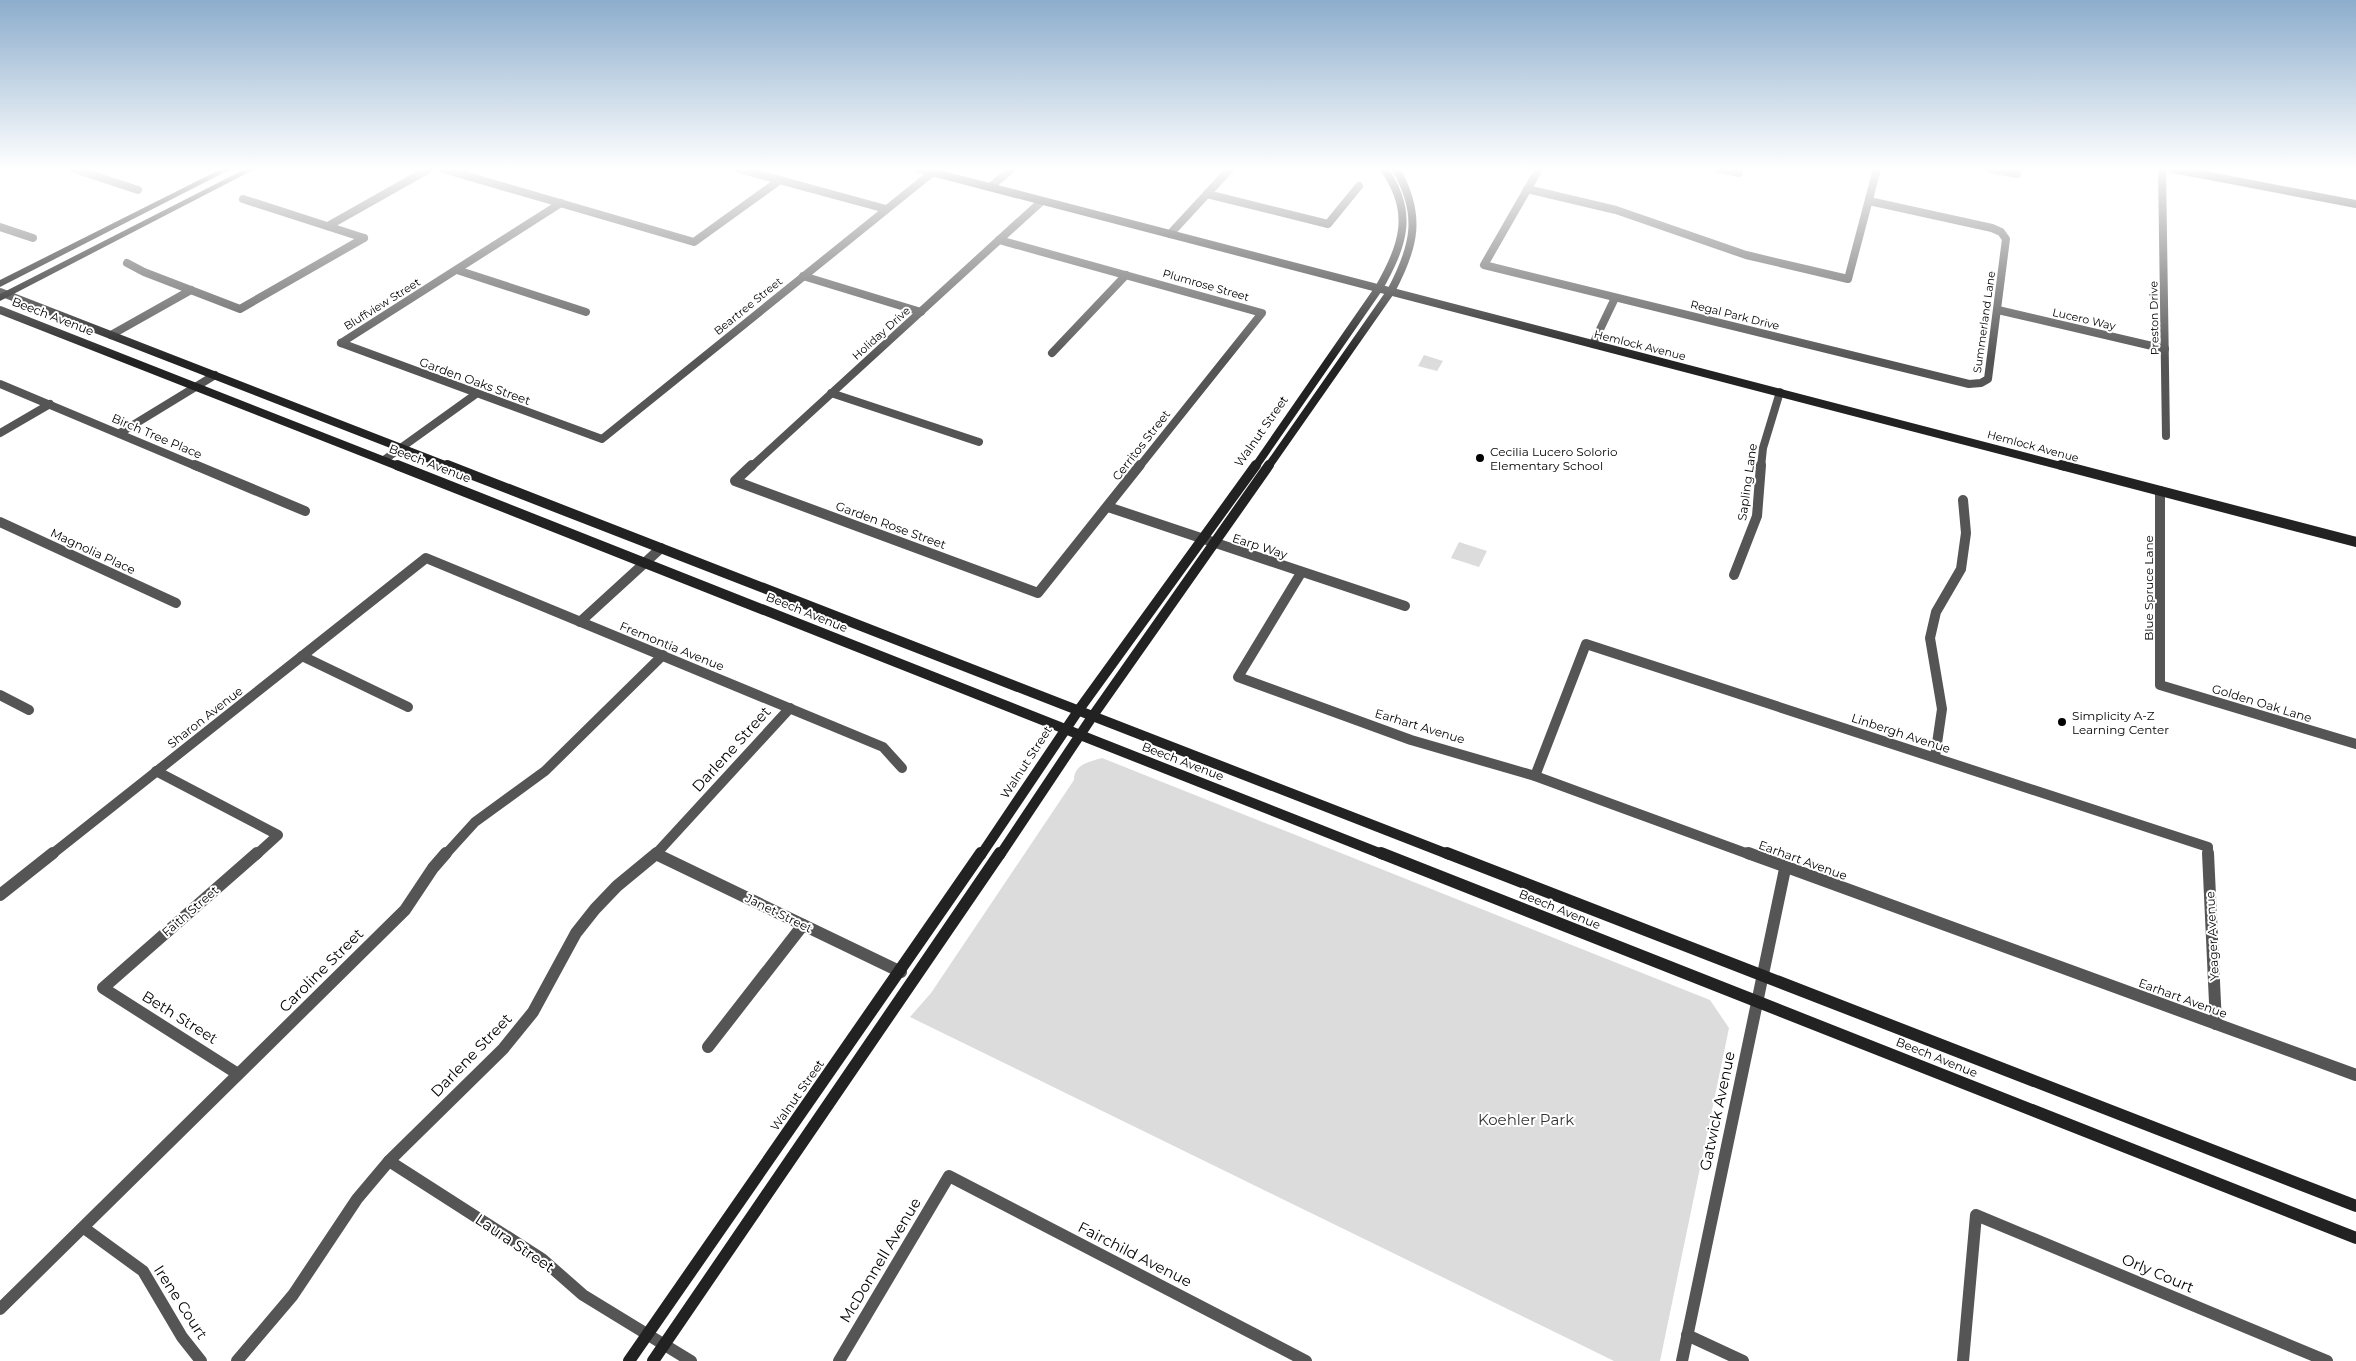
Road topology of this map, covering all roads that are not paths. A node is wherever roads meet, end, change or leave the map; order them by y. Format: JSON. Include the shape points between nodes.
{"nodes":[{"id":1,"x":17,"y":233,"type":"edge"},
{"id":2,"x":102,"y":233,"type":"edge"},
{"id":3,"x":125,"y":233,"type":"edge"},
{"id":4,"x":348,"y":233,"type":"edge"},
{"id":5,"x":516,"y":233,"type":"edge"},
{"id":6,"x":661,"y":233,"type":"edge"},
{"id":7,"x":707,"y":233,"type":"edge"},
{"id":8,"x":857,"y":233,"type":"edge"},
{"id":9,"x":1007,"y":233,"type":"edge"},
{"id":10,"x":1164,"y":233,"type":"edge"},
{"id":11,"x":1402,"y":233,"type":"edge"},
{"id":12,"x":1414,"y":233,"type":"edge"},
{"id":13,"x":1502,"y":233,"type":"edge"},
{"id":14,"x":1681,"y":233,"type":"edge"},
{"id":15,"x":1861,"y":233,"type":"edge"},
{"id":16,"x":2000,"y":233,"type":"edge"},
{"id":17,"x":2163,"y":233,"type":"edge"},
{"id":18,"x":1170,"y":234,"type":"joint"},
{"id":19,"x":33,"y":238,"type":"dead end"},
{"id":20,"x":999,"y":240,"type":"junction"},
{"id":21,"x":127,"y":263,"type":"dead end"},
{"id":22,"x":457,"y":270,"type":"junction"},
{"id":23,"x":1126,"y":275,"type":"junction"},
{"id":24,"x":803,"y":276,"type":"junction"},
{"id":25,"x":0,"y":284,"type":"edge"},
{"id":26,"x":1379,"y":288,"type":"junction"},
{"id":27,"x":191,"y":290,"type":"junction"},
{"id":28,"x":1391,"y":291,"type":"junction"},
{"id":29,"x":2,"y":295,"type":"edge"},
{"id":30,"x":1615,"y":298,"type":"junction"},
{"id":31,"x":0,"y":310,"type":"edge"},
{"id":32,"x":1998,"y":310,"type":"junction"},
{"id":33,"x":586,"y":312,"type":"dead end"},
{"id":34,"x":921,"y":312,"type":"junction"},
{"id":35,"x":1262,"y":312,"type":"joint"},
{"id":36,"x":111,"y":335,"type":"junction"},
{"id":37,"x":342,"y":343,"type":"joint"},
{"id":38,"x":1593,"y":344,"type":"junction"},
{"id":39,"x":2165,"y":349,"type":"junction"},
{"id":40,"x":1052,"y":353,"type":"dead end"},
{"id":41,"x":215,"y":375,"type":"junction"},
{"id":42,"x":1981,"y":383,"type":"joint"},
{"id":43,"x":0,"y":384,"type":"edge"},
{"id":44,"x":197,"y":386,"type":"junction"},
{"id":45,"x":1780,"y":392,"type":"junction"},
{"id":46,"x":831,"y":393,"type":"junction"},
{"id":47,"x":476,"y":394,"type":"junction"},
{"id":48,"x":50,"y":404,"type":"junction"},
{"id":49,"x":0,"y":433,"type":"edge"},
{"id":50,"x":120,"y":433,"type":"junction"},
{"id":51,"x":2166,"y":436,"type":"dead end"},
{"id":52,"x":602,"y":439,"type":"joint"},
{"id":53,"x":979,"y":442,"type":"dead end"},
{"id":54,"x":401,"y":448,"type":"junction"},
{"id":55,"x":384,"y":460,"type":"junction"},
{"id":56,"x":735,"y":481,"type":"joint"},
{"id":57,"x":2160,"y":491,"type":"junction"},
{"id":58,"x":1962,"y":500,"type":"dead end"},
{"id":59,"x":1108,"y":507,"type":"junction"},
{"id":60,"x":305,"y":511,"type":"dead end"},
{"id":61,"x":0,"y":522,"type":"edge"},
{"id":62,"x":1202,"y":540,"type":"junction"},
{"id":63,"x":2356,"y":542,"type":"edge"},
{"id":64,"x":1214,"y":544,"type":"junction"},
{"id":65,"x":661,"y":548,"type":"junction"},
{"id":66,"x":426,"y":558,"type":"joint"},
{"id":67,"x":644,"y":562,"type":"junction"},
{"id":68,"x":1301,"y":573,"type":"junction"},
{"id":69,"x":1734,"y":574,"type":"dead end"},
{"id":70,"x":1038,"y":593,"type":"joint"},
{"id":71,"x":176,"y":603,"type":"dead end"},
{"id":72,"x":1405,"y":606,"type":"dead end"},
{"id":73,"x":580,"y":622,"type":"junction"},
{"id":74,"x":663,"y":655,"type":"junction"},
{"id":75,"x":302,"y":656,"type":"junction"},
{"id":76,"x":2160,"y":685,"type":"joint"},
{"id":77,"x":0,"y":695,"type":"edge"},
{"id":78,"x":408,"y":707,"type":"dead end"},
{"id":79,"x":790,"y":708,"type":"junction"},
{"id":80,"x":29,"y":710,"type":"dead end"},
{"id":81,"x":1078,"y":711,"type":"junction"},
{"id":82,"x":1092,"y":717,"type":"junction"},
{"id":83,"x":1066,"y":729,"type":"junction"},
{"id":84,"x":1080,"y":735,"type":"junction"},
{"id":85,"x":2356,"y":744,"type":"edge"},
{"id":86,"x":1935,"y":758,"type":"junction"},
{"id":87,"x":902,"y":768,"type":"dead end"},
{"id":88,"x":156,"y":771,"type":"junction"},
{"id":89,"x":1535,"y":776,"type":"junction"},
{"id":90,"x":2208,"y":847,"type":"joint"},
{"id":91,"x":656,"y":854,"type":"junction"},
{"id":92,"x":1785,"y":868,"type":"junction"},
{"id":93,"x":0,"y":895,"type":"edge"},
{"id":94,"x":804,"y":925,"type":"junction"},
{"id":95,"x":901,"y":972,"type":"junction"},
{"id":96,"x":1761,"y":975,"type":"junction"},
{"id":97,"x":103,"y":988,"type":"joint"},
{"id":98,"x":1756,"y":1001,"type":"junction"},
{"id":99,"x":2216,"y":1024,"type":"junction"},
{"id":100,"x":708,"y":1048,"type":"dead end"},
{"id":101,"x":238,"y":1074,"type":"junction"},
{"id":102,"x":2356,"y":1075,"type":"edge"},
{"id":103,"x":389,"y":1161,"type":"junction"},
{"id":104,"x":949,"y":1176,"type":"joint"},
{"id":105,"x":2356,"y":1206,"type":"edge"},
{"id":106,"x":84,"y":1228,"type":"junction"},
{"id":107,"x":2356,"y":1238,"type":"edge"},
{"id":108,"x":0,"y":1309,"type":"edge"},
{"id":109,"x":647,"y":1335,"type":"junction"},
{"id":110,"x":1687,"y":1335,"type":"junction"},
{"id":111,"x":664,"y":1345,"type":"junction"},
{"id":112,"x":201,"y":1361,"type":"edge"},
{"id":113,"x":237,"y":1361,"type":"edge"},
{"id":114,"x":629,"y":1361,"type":"edge"},
{"id":115,"x":653,"y":1361,"type":"edge"},
{"id":116,"x":691,"y":1361,"type":"edge"},
{"id":117,"x":839,"y":1361,"type":"edge"},
{"id":118,"x":1306,"y":1361,"type":"edge"},
{"id":119,"x":1682,"y":1361,"type":"edge"},
{"id":120,"x":1742,"y":1361,"type":"edge"},
{"id":121,"x":1963,"y":1361,"type":"edge"},
{"id":122,"x":2326,"y":1361,"type":"edge"}],
"edges":[{"from":1,"to":19,"type":"street"},
{"from":2,"to":25,"type":"main road"},
{"from":3,"to":29,"type":"main road"},
{"from":4,"to":27,"type":"street","via":[[364,238],[240,309]]},
{"from":5,"to":22,"type":"street","name":"Bluffview Street"},
{"from":6,"to":7,"type":"street","via":[[694,242]]},
{"from":8,"to":24,"type":"street","name":"Beartree Street"},
{"from":9,"to":20,"type":"street","name":"Holiday Drive"},
{"from":10,"to":18,"type":"street","name":"Hemlock Avenue"},
{"from":11,"to":26,"type":"street","name":"Walnut Street","via":[[1396,257]]},
{"from":12,"to":28,"type":"street","name":"Walnut Street","via":[[1404,267]]},
{"from":13,"to":30,"type":"street","name":"Regal Park Drive","via":[[1484,265]]},
{"from":14,"to":15,"type":"street","via":[[1746,255],[1848,279]]},
{"from":16,"to":32,"type":"street","name":"Summerland Lane","via":[[2006,239]]},
{"from":17,"to":39,"type":"street","name":"Preston Drive"},
{"from":18,"to":26,"type":"street","name":"Hemlock Avenue"},
{"from":20,"to":23,"type":"street","name":"Plumrose Street"},
{"from":20,"to":34,"type":"street","name":"Holiday Drive"},
{"from":21,"to":27,"type":"street"},
{"from":22,"to":33,"type":"street"},
{"from":22,"to":37,"type":"street","name":"Bluffview Street"},
{"from":23,"to":35,"type":"street","name":"Plumrose Street"},
{"from":23,"to":40,"type":"street"},
{"from":24,"to":34,"type":"street"},
{"from":24,"to":52,"type":"street","name":"Beartree Street"},
{"from":26,"to":28,"type":"street","name":"Hemlock Avenue"},
{"from":26,"to":62,"type":"street","name":"Walnut Street"},
{"from":27,"to":36,"type":"street"},
{"from":28,"to":38,"type":"street","name":"Hemlock Avenue"},
{"from":28,"to":64,"type":"street","name":"Walnut Street"},
{"from":29,"to":36,"type":"street","name":"Beech Avenue"},
{"from":30,"to":38,"type":"street"},
{"from":30,"to":42,"type":"street","name":"Regal Park Drive","via":[[1969,384]]},
{"from":31,"to":44,"type":"street","name":"Beech Avenue"},
{"from":32,"to":39,"type":"street","name":"Lucero Way"},
{"from":32,"to":42,"type":"street","name":"Summerland Lane","via":[[1988,379]]},
{"from":34,"to":46,"type":"street","name":"Holiday Drive"},
{"from":35,"to":59,"type":"street","name":"Cerritos Street"},
{"from":36,"to":41,"type":"street","name":"Beech Avenue"},
{"from":37,"to":47,"type":"street","name":"Garden Oaks Street"},
{"from":38,"to":45,"type":"street","name":"Hemlock Avenue"},
{"from":39,"to":51,"type":"street","name":"Preston Drive"},
{"from":41,"to":44,"type":"street"},
{"from":41,"to":54,"type":"street","name":"Beech Avenue"},
{"from":43,"to":48,"type":"street","name":"Birch Tree Place"},
{"from":44,"to":50,"type":"street"},
{"from":44,"to":55,"type":"street","name":"Beech Avenue"},
{"from":45,"to":57,"type":"street","name":"Hemlock Avenue"},
{"from":45,"to":69,"type":"street","name":"Sapling Lane","via":[[1763,448],[1757,516]]},
{"from":46,"to":53,"type":"street"},
{"from":46,"to":56,"type":"street","name":"Holiday Drive"},
{"from":47,"to":52,"type":"street","name":"Garden Oaks Street"},
{"from":47,"to":54,"type":"street"},
{"from":48,"to":49,"type":"street"},
{"from":48,"to":50,"type":"street","name":"Birch Tree Place"},
{"from":50,"to":60,"type":"street","name":"Birch Tree Place"},
{"from":54,"to":55,"type":"street"},
{"from":54,"to":65,"type":"street","name":"Beech Avenue"},
{"from":55,"to":67,"type":"street","name":"Beech Avenue"},
{"from":56,"to":70,"type":"street","name":"Garden Rose Street"},
{"from":57,"to":63,"type":"street","name":"Hemlock Avenue"},
{"from":57,"to":76,"type":"street","name":"Blue Spruce Lane"},
{"from":58,"to":86,"type":"street","via":[[1966,533],[1961,569],[1936,612],[1930,638],[1942,709]]},
{"from":59,"to":62,"type":"street","name":"Earp Way"},
{"from":59,"to":70,"type":"street","name":"Cerritos Street"},
{"from":61,"to":71,"type":"street","name":"Magnolia Place"},
{"from":62,"to":64,"type":"street","name":"Earp Way"},
{"from":62,"to":81,"type":"street","name":"Walnut Street"},
{"from":64,"to":68,"type":"street","name":"Earp Way"},
{"from":64,"to":82,"type":"street","name":"Walnut Street"},
{"from":65,"to":67,"type":"street"},
{"from":65,"to":81,"type":"street","name":"Beech Avenue"},
{"from":66,"to":73,"type":"street","name":"Fremontia Avenue"},
{"from":66,"to":75,"type":"street","name":"Sharon Avenue"},
{"from":67,"to":73,"type":"street"},
{"from":67,"to":83,"type":"street","name":"Beech Avenue"},
{"from":68,"to":72,"type":"street","name":"Earp Way"},
{"from":68,"to":89,"type":"street","name":"Earhart Avenue","via":[[1238,676],[1411,740]]},
{"from":73,"to":74,"type":"street","name":"Fremontia Avenue"},
{"from":74,"to":79,"type":"street","name":"Fremontia Avenue"},
{"from":74,"to":101,"type":"street","name":"Caroline Street","via":[[545,771],[475,822],[433,868],[405,910]]},
{"from":75,"to":78,"type":"street"},
{"from":75,"to":88,"type":"street","name":"Sharon Avenue"},
{"from":76,"to":85,"type":"street","name":"Golden Oak Lane"},
{"from":77,"to":80,"type":"street"},
{"from":79,"to":87,"type":"street","name":"Fremontia Avenue","via":[[883,747]]},
{"from":79,"to":91,"type":"street","name":"Darlene Street"},
{"from":81,"to":82,"type":"street","name":"Beech Avenue"},
{"from":81,"to":83,"type":"street","name":"Walnut Street"},
{"from":82,"to":84,"type":"street","name":"Walnut Street"},
{"from":82,"to":96,"type":"street","name":"Beech Avenue"},
{"from":83,"to":84,"type":"street","name":"Beech Avenue"},
{"from":83,"to":95,"type":"street","name":"Walnut Street"},
{"from":84,"to":98,"type":"street","name":"Beech Avenue"},
{"from":84,"to":111,"type":"street","name":"Walnut Street"},
{"from":86,"to":89,"type":"street","name":"Linbergh Avenue","via":[[1586,644]]},
{"from":86,"to":90,"type":"street","name":"Linbergh Avenue"},
{"from":88,"to":93,"type":"street","name":"Sharon Avenue"},
{"from":88,"to":97,"type":"street","name":"Faith Street","via":[[278,835]]},
{"from":89,"to":92,"type":"street","name":"Earhart Avenue"},
{"from":90,"to":99,"type":"street","name":"Yeager Avenue"},
{"from":91,"to":94,"type":"street","name":"Janet Street"},
{"from":91,"to":103,"type":"street","name":"Darlene Street","via":[[617,886],[576,933],[533,1012],[502,1049]]},
{"from":92,"to":96,"type":"street","name":"Gatwick Avenue"},
{"from":92,"to":99,"type":"street","name":"Earhart Avenue"},
{"from":94,"to":95,"type":"street","name":"Janet Street"},
{"from":94,"to":100,"type":"street"},
{"from":95,"to":109,"type":"street","name":"Walnut Street"},
{"from":96,"to":98,"type":"street","name":"Gatwick Avenue"},
{"from":96,"to":105,"type":"street","name":"Beech Avenue"},
{"from":97,"to":101,"type":"street","name":"Beth Street"},
{"from":98,"to":107,"type":"street","name":"Beech Avenue"},
{"from":98,"to":110,"type":"street","name":"Gatwick Avenue"},
{"from":99,"to":102,"type":"street","name":"Earhart Avenue"},
{"from":101,"to":106,"type":"street","name":"Caroline Street"},
{"from":103,"to":109,"type":"street","name":"Laura Street","via":[[542,1258],[583,1295]]},
{"from":103,"to":113,"type":"street","name":"Darlene Street","via":[[357,1199],[293,1295]]},
{"from":104,"to":117,"type":"street","name":"McDonnell Avenue"},
{"from":104,"to":118,"type":"street","name":"Fairchild Avenue"},
{"from":106,"to":108,"type":"street","name":"Caroline Street"},
{"from":106,"to":112,"type":"street","name":"Irene Court","via":[[143,1271],[182,1337]]},
{"from":109,"to":111,"type":"street","name":"Laura Street"},
{"from":109,"to":114,"type":"street","name":"Walnut Street"},
{"from":110,"to":119,"type":"street","name":"Gatwick Avenue"},
{"from":110,"to":120,"type":"street"},
{"from":111,"to":115,"type":"street","name":"Walnut Street"},
{"from":111,"to":116,"type":"street","name":"Laura Street"},
{"from":121,"to":122,"type":"street","name":"Orly Court","via":[[1976,1215]]}]}
